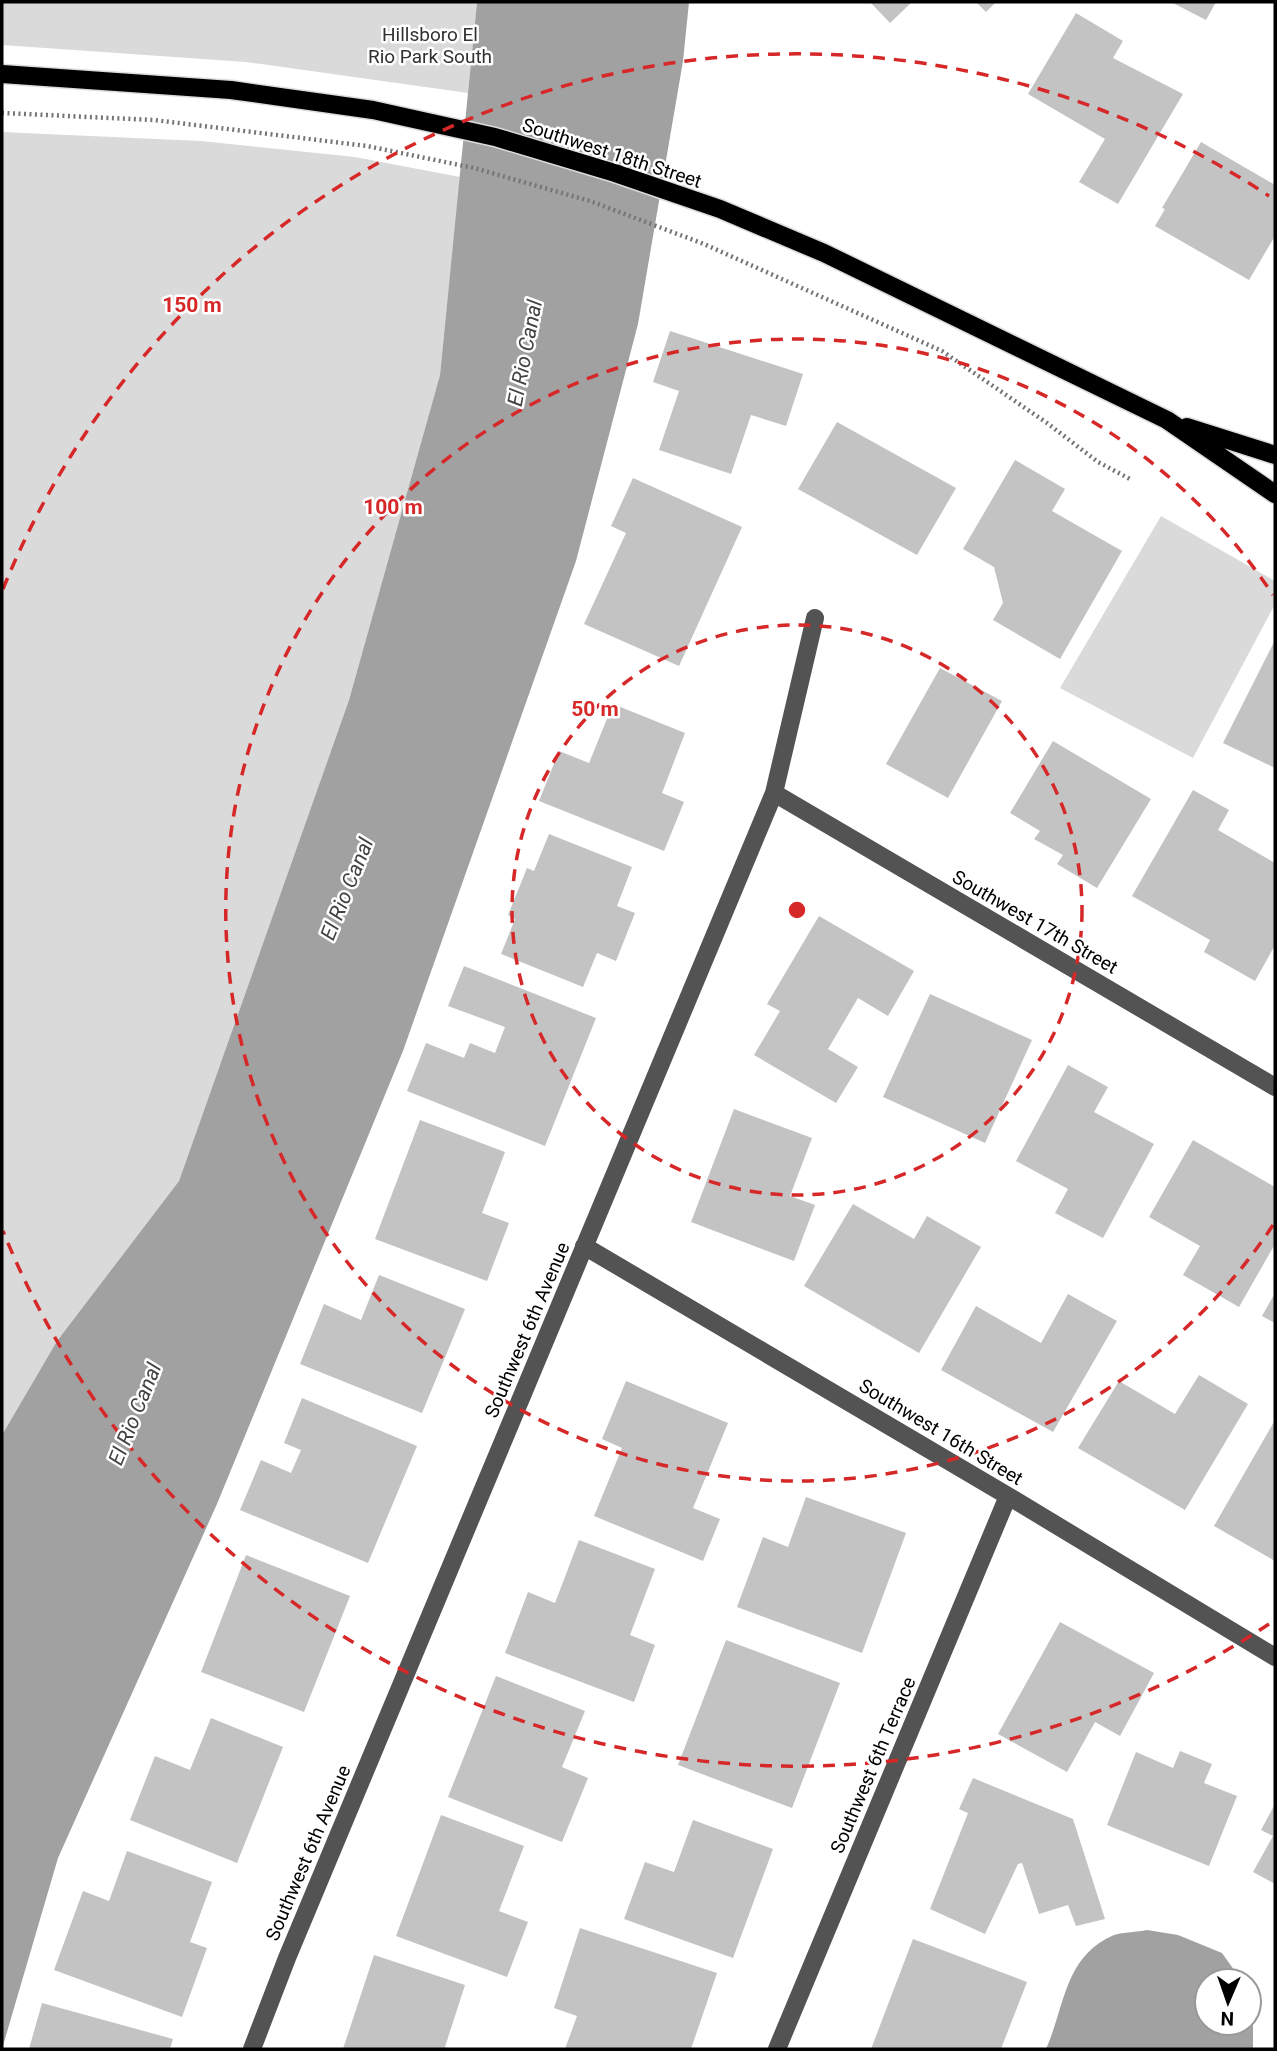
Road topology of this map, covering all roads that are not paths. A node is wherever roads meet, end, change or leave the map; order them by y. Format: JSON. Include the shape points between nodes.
{"nodes":[{"id":1,"x":2,"y":74,"type":"edge"},
{"id":2,"x":1167,"y":421,"type":"junction"},
{"id":3,"x":1275,"y":455,"type":"edge"},
{"id":4,"x":1275,"y":494,"type":"edge"},
{"id":5,"x":816,"y":618,"type":"dead end"},
{"id":6,"x":774,"y":793,"type":"junction"},
{"id":7,"x":1275,"y":1087,"type":"edge"},
{"id":8,"x":584,"y":1246,"type":"junction"},
{"id":9,"x":1008,"y":1496,"type":"junction"},
{"id":10,"x":1275,"y":1657,"type":"edge"},
{"id":11,"x":252,"y":2049,"type":"edge"},
{"id":12,"x":777,"y":2049,"type":"edge"}],
"edges":[{"from":1,"to":2,"type":"main road","name":"Southwest 18th Street","via":[[230,90],[373,110],[495,138],[615,173],[720,209],[824,253]]},
{"from":2,"to":3,"type":"main road","name":"Southwest 18th Street"},
{"from":2,"to":4,"type":"main road","name":"Southwest 18th Street"},
{"from":5,"to":6,"type":"street","name":"Southwest 6th Avenue"},
{"from":6,"to":7,"type":"street","name":"Southwest 17th Street"},
{"from":6,"to":8,"type":"street","name":"Southwest 6th Avenue"},
{"from":8,"to":9,"type":"street","name":"Southwest 16th Street"},
{"from":8,"to":11,"type":"street","name":"Southwest 6th Avenue"},
{"from":9,"to":10,"type":"street","name":"Southwest 16th Street"},
{"from":9,"to":12,"type":"street","name":"Southwest 6th Terrace"}]}
